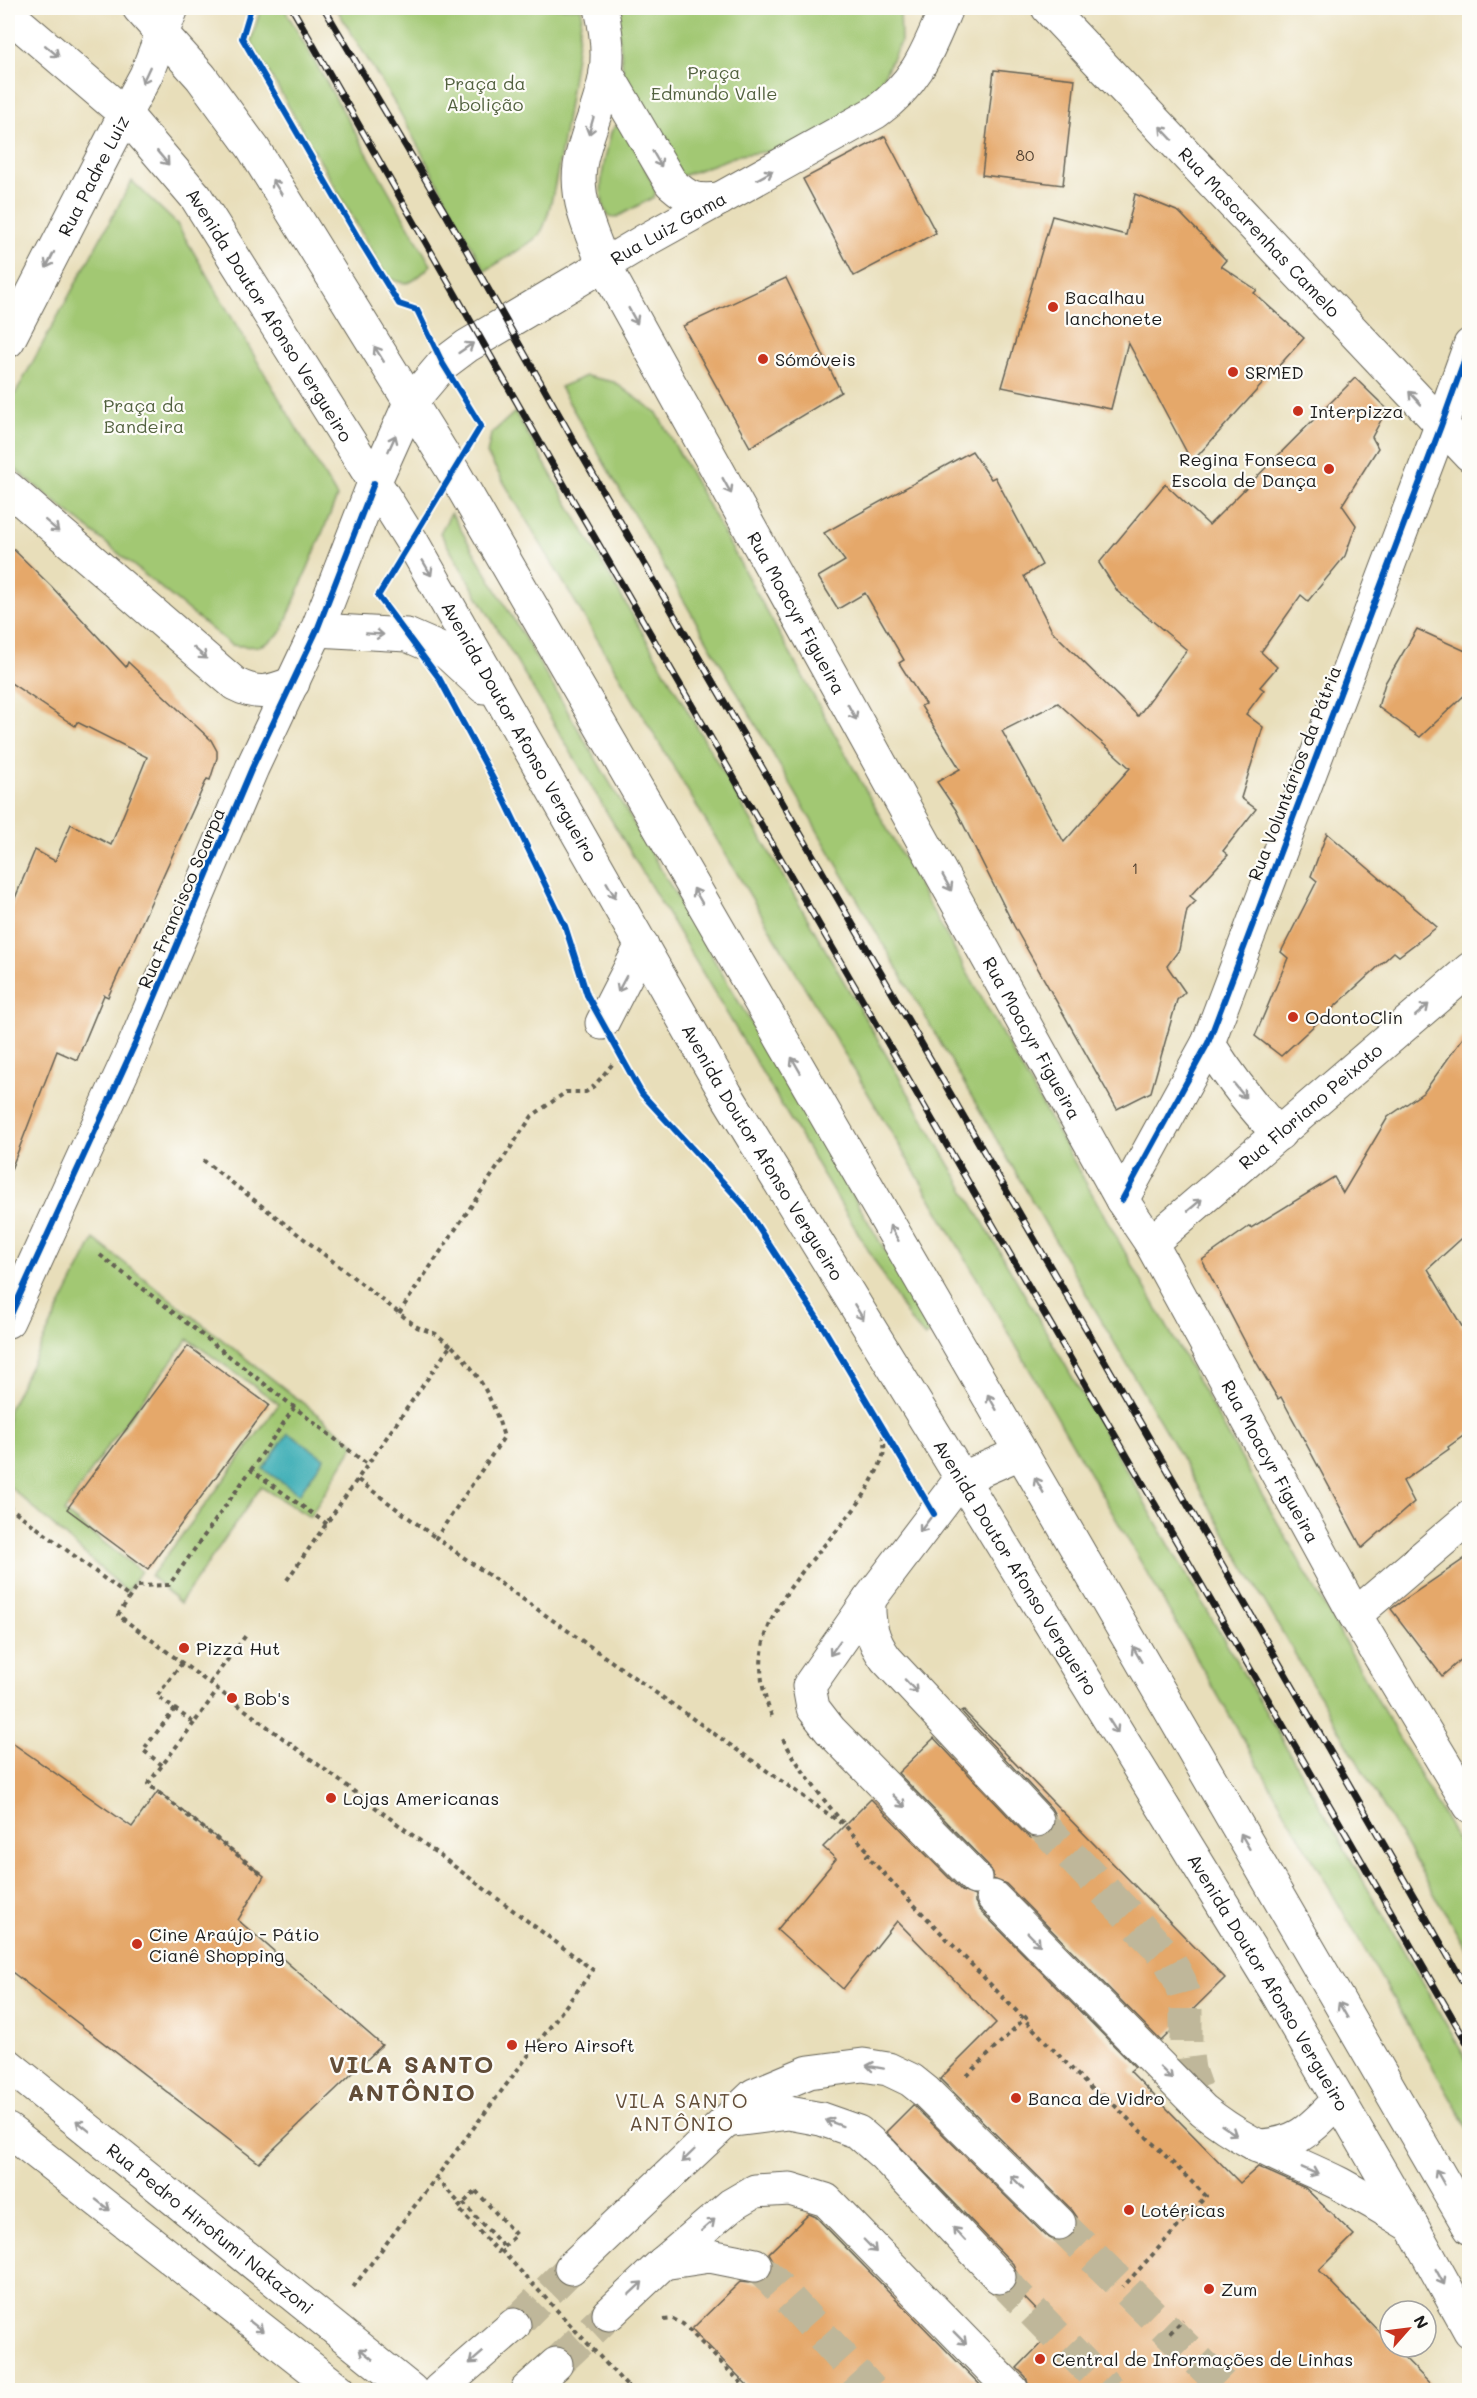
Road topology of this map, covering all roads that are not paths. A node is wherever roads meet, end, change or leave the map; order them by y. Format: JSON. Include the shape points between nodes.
{"nodes":[{"id":1,"x":139,"y":8,"type":"edge"},
{"id":2,"x":602,"y":8,"type":"edge"},
{"id":3,"x":920,"y":8,"type":"edge"},
{"id":4,"x":946,"y":8,"type":"edge"},
{"id":5,"x":1048,"y":8,"type":"edge"},
{"id":6,"x":8,"y":14,"type":"edge"},
{"id":7,"x":167,"y":20,"type":"edge"},
{"id":8,"x":926,"y":54,"type":"junction"},
{"id":9,"x":606,"y":72,"type":"junction"},
{"id":10,"x":124,"y":114,"type":"junction"},
{"id":11,"x":720,"y":199,"type":"junction"},
{"id":12,"x":604,"y":265,"type":"junction"},
{"id":13,"x":8,"y":341,"type":"edge"},
{"id":14,"x":1470,"y":345,"type":"edge"},
{"id":15,"x":410,"y":404,"type":"junction"},
{"id":16,"x":1441,"y":426,"type":"junction"},
{"id":17,"x":1470,"y":455,"type":"edge"},
{"id":18,"x":374,"y":483,"type":"junction"},
{"id":19,"x":8,"y":488,"type":"edge"},
{"id":20,"x":317,"y":630,"type":"junction"},
{"id":21,"x":293,"y":683,"type":"junction"},
{"id":22,"x":510,"y":711,"type":"junction"},
{"id":23,"x":642,"y":945,"type":"junction"},
{"id":24,"x":1470,"y":969,"type":"edge"},
{"id":25,"x":602,"y":1023,"type":"dead end"},
{"id":26,"x":1208,"y":1043,"type":"junction"},
{"id":27,"x":1279,"y":1134,"type":"junction"},
{"id":28,"x":1122,"y":1200,"type":"junction"},
{"id":29,"x":1150,"y":1243,"type":"junction"},
{"id":30,"x":8,"y":1321,"type":"edge"},
{"id":31,"x":1020,"y":1453,"type":"junction"},
{"id":32,"x":961,"y":1479,"type":"junction"},
{"id":33,"x":1470,"y":1517,"type":"edge"},
{"id":34,"x":869,"y":1600,"type":"junction"},
{"id":35,"x":1355,"y":1616,"type":"junction"},
{"id":36,"x":1470,"y":1806,"type":"edge"},
{"id":37,"x":1037,"y":1820,"type":"tunnel mouth"},
{"id":38,"x":8,"y":2065,"type":"edge"},
{"id":39,"x":1339,"y":2100,"type":"junction"},
{"id":40,"x":726,"y":2121,"type":"junction"},
{"id":41,"x":8,"y":2130,"type":"edge"},
{"id":42,"x":1257,"y":2146,"type":"junction"},
{"id":43,"x":1059,"y":2223,"type":"tunnel mouth"},
{"id":44,"x":1412,"y":2226,"type":"junction"},
{"id":45,"x":1470,"y":2228,"type":"edge"},
{"id":46,"x":663,"y":2263,"type":"junction"},
{"id":47,"x":755,"y":2265,"type":"tunnel mouth"},
{"id":48,"x":571,"y":2268,"type":"tunnel mouth"},
{"id":49,"x":999,"y":2277,"type":"tunnel mouth"},
{"id":50,"x":609,"y":2314,"type":"tunnel mouth"},
{"id":51,"x":514,"y":2325,"type":"tunnel mouth"},
{"id":52,"x":1470,"y":2331,"type":"edge"},
{"id":53,"x":556,"y":2364,"type":"tunnel mouth"},
{"id":54,"x":339,"y":2391,"type":"edge"},
{"id":55,"x":411,"y":2391,"type":"edge"},
{"id":56,"x":439,"y":2391,"type":"edge"},
{"id":57,"x":527,"y":2391,"type":"edge"},
{"id":58,"x":1012,"y":2391,"type":"edge"}],
"edges":[{"from":1,"to":7,"type":"main road"},
{"from":2,"to":9,"type":"main road","via":[[607,34]]},
{"from":3,"to":8,"type":"main road"},
{"from":4,"to":8,"type":"main road","name":"Rua Luiz Gama"},
{"from":16,"to":5,"type":"main road","name":"Rua Mascarenhas Camelo","one_way":true},
{"from":6,"to":10,"type":"main road","name":"Avenida Doutor Afonso Vergueiro","one_way":true},
{"from":7,"to":10,"type":"main road","name":"Rua Padre Luiz","one_way":true,"via":[[146,75]]},
{"from":15,"to":7,"type":"main road","one_way":true,"via":[[248,140]]},
{"from":11,"to":8,"type":"main road","name":"Rua Luiz Gama","one_way":true,"via":[[876,112],[896,97]]},
{"from":9,"to":11,"type":"main road","one_way":true,"via":[[671,183],[685,196],[698,201]]},
{"from":9,"to":12,"type":"main road","one_way":true,"via":[[580,167],[580,195]]},
{"from":10,"to":13,"type":"main road","name":"Rua Padre Luiz","one_way":true},
{"from":10,"to":18,"type":"main road","name":"Avenida Doutor Afonso Vergueiro","one_way":true,"via":[[196,197]]},
{"from":11,"to":12,"type":"main road","name":"Rua Luiz Gama"},
{"from":15,"to":12,"type":"main road","name":"Rua Luiz Gama","one_way":true,"via":[[443,364],[467,346]]},
{"from":12,"to":28,"type":"main road","name":"Rua Moacyr Figueira","one_way":true},
{"from":14,"to":16,"type":"main road","name":"Rua Voluntários da Pátria"},
{"from":18,"to":15,"type":"main road","name":"Rua Francisco Scarpa","one_way":true},
{"from":31,"to":15,"type":"main road","one_way":true,"via":[[453,471]]},
{"from":16,"to":17,"type":"main road","name":"Rua Mascarenhas Camelo"},
{"from":16,"to":26,"type":"main road","name":"Rua Voluntários da Pátria"},
{"from":18,"to":20,"type":"main road","name":"Rua Francisco Scarpa"},
{"from":18,"to":22,"type":"main road","name":"Avenida Doutor Afonso Vergueiro","one_way":true},
{"from":19,"to":21,"type":"main road","one_way":true,"via":[[235,684],[248,691],[269,692]]},
{"from":20,"to":21,"type":"main road","name":"Rua Francisco Scarpa"},
{"from":20,"to":22,"type":"main road","one_way":true,"via":[[407,635],[446,652]]},
{"from":21,"to":30,"type":"main road","name":"Rua Francisco Scarpa"},
{"from":22,"to":23,"type":"main road","name":"Avenida Doutor Afonso Vergueiro","one_way":true},
{"from":23,"to":25,"type":"main road","one_way":true},
{"from":23,"to":32,"type":"main road","name":"Avenida Doutor Afonso Vergueiro","one_way":true,"via":[[726,1094]]},
{"from":27,"to":24,"type":"main road","name":"Rua Floriano Peixoto","one_way":true},
{"from":26,"to":27,"type":"main road","one_way":true,"via":[[1233,1083]]},
{"from":26,"to":28,"type":"main road","name":"Rua Voluntários da Pátria"},
{"from":29,"to":27,"type":"main road","name":"Rua Floriano Peixoto","one_way":true},
{"from":28,"to":29,"type":"main road","name":"Rua Moacyr Figueira"},
{"from":29,"to":35,"type":"main road","name":"Rua Moacyr Figueira"},
{"from":31,"to":32,"type":"main road"},
{"from":45,"to":31,"type":"main road","one_way":true},
{"from":32,"to":34,"type":"main road","one_way":true},
{"from":32,"to":39,"type":"main road","name":"Avenida Doutor Afonso Vergueiro","one_way":true},
{"from":33,"to":35,"type":"main road"},
{"from":34,"to":37,"type":"main road","one_way":true,"via":[[871,1633],[886,1659]]},
{"from":34,"to":42,"type":"main road","one_way":true,"via":[[809,1686],[813,1708],[830,1730],[1203,2110]]},
{"from":35,"to":36,"type":"main road","name":"Rua Moacyr Figueira"},
{"from":55,"to":38,"type":"main road","name":"Rua Pedro Hirofumi Nakazoni","one_way":true},
{"from":39,"to":42,"type":"main road","via":[[1291,2141]]},
{"from":39,"to":44,"type":"main road","name":"Avenida Doutor Afonso Vergueiro"},
{"from":43,"to":40,"type":"main road","one_way":true,"via":[[926,2092],[888,2069],[863,2065],[809,2072],[754,2095]]},
{"from":40,"to":48,"type":"main road","one_way":true},
{"from":49,"to":40,"type":"main road","one_way":true,"via":[[858,2132],[789,2113]]},
{"from":41,"to":54,"type":"main road","one_way":true},
{"from":42,"to":44,"type":"main road","one_way":true,"via":[[1339,2184]]},
{"from":44,"to":52,"type":"main road","name":"Avenida Doutor Afonso Vergueiro","one_way":true},
{"from":46,"to":47,"type":"main road","via":[[710,2256]]},
{"from":50,"to":46,"type":"main road","one_way":true},
{"from":46,"to":58,"type":"main road","one_way":true,"via":[[731,2205],[755,2191],[790,2189],[826,2200]]},
{"from":51,"to":56,"type":"main road","one_way":true},
{"from":53,"to":57,"type":"main road"}]}
